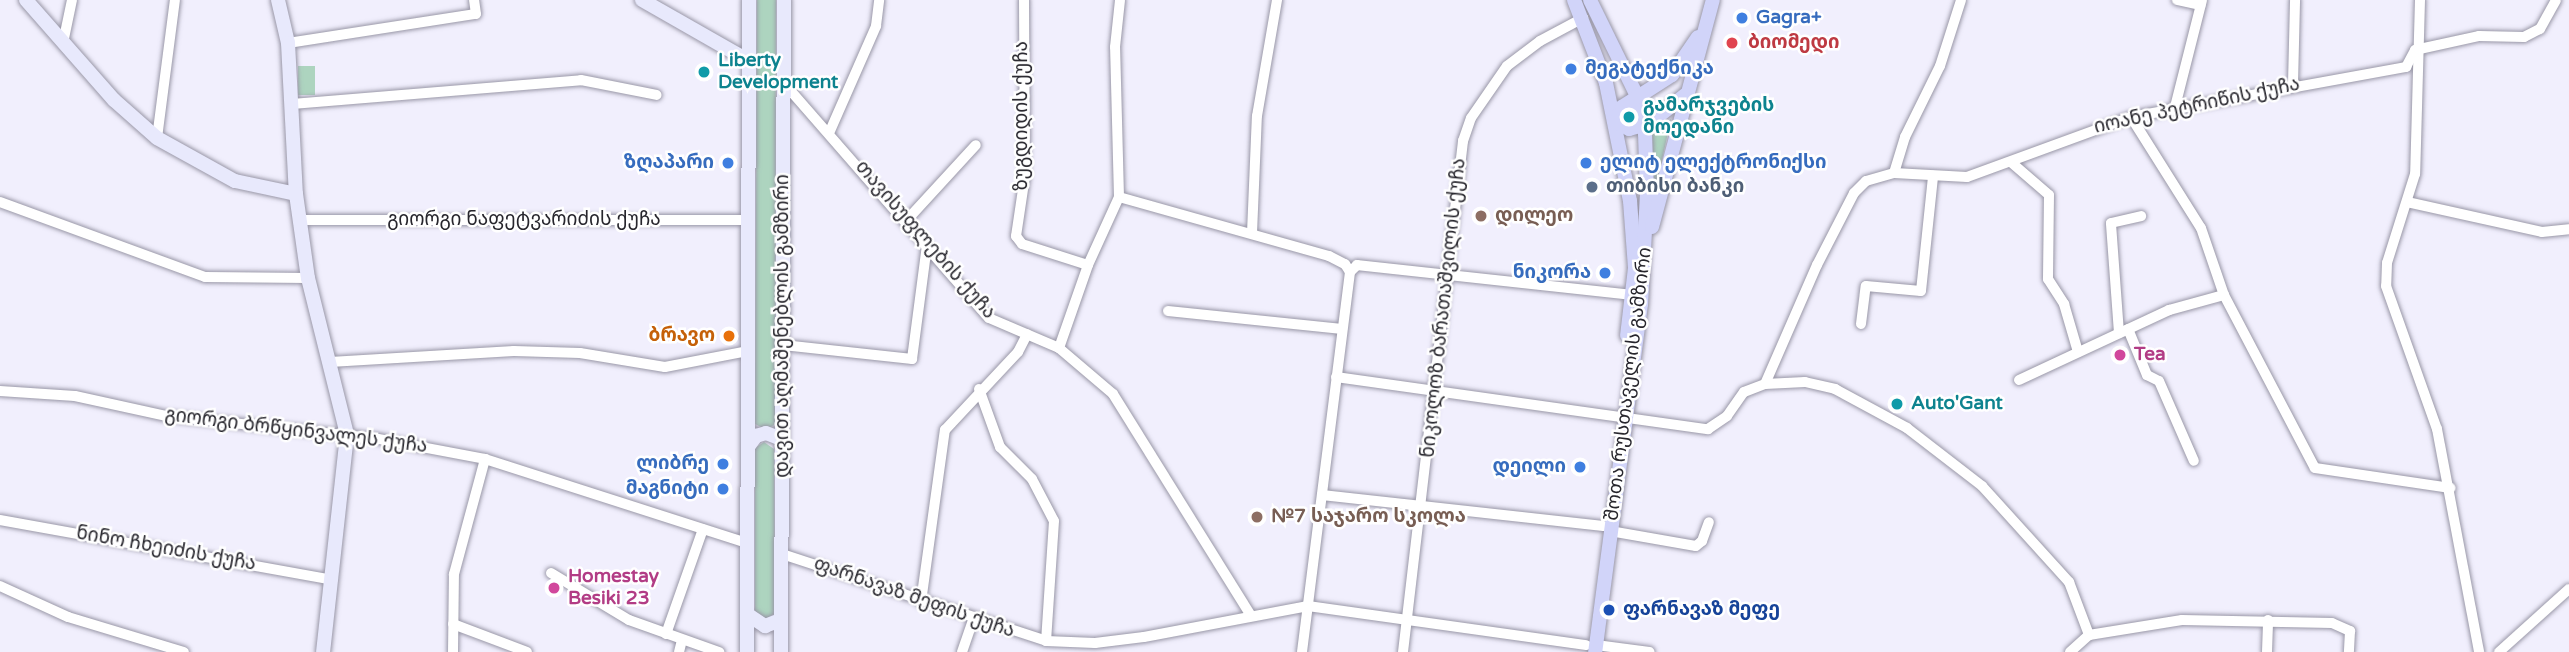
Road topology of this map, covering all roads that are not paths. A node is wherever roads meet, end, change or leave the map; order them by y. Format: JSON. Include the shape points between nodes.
{"nodes":[{"id":1,"x":26,"y":0,"type":"edge"},
{"id":2,"x":72,"y":0,"type":"edge"},
{"id":3,"x":175,"y":0,"type":"edge"},
{"id":4,"x":278,"y":0,"type":"edge"},
{"id":5,"x":474,"y":0,"type":"edge"},
{"id":6,"x":642,"y":0,"type":"edge"},
{"id":7,"x":749,"y":0,"type":"edge"},
{"id":8,"x":784,"y":0,"type":"edge"},
{"id":9,"x":879,"y":0,"type":"edge"},
{"id":10,"x":1024,"y":0,"type":"edge"},
{"id":11,"x":1120,"y":0,"type":"edge"},
{"id":12,"x":1277,"y":0,"type":"edge"},
{"id":13,"x":1574,"y":0,"type":"edge"},
{"id":14,"x":1590,"y":0,"type":"edge"},
{"id":15,"x":1713,"y":0,"type":"edge"},
{"id":16,"x":1961,"y":0,"type":"edge"},
{"id":17,"x":2177,"y":0,"type":"edge"},
{"id":18,"x":2295,"y":0,"type":"edge"},
{"id":19,"x":2420,"y":0,"type":"edge"},
{"id":20,"x":2556,"y":0,"type":"edge"},
{"id":21,"x":2201,"y":2,"type":"edge"},
{"id":22,"x":1583,"y":18,"type":"junction"},
{"id":23,"x":1702,"y":31,"type":"junction"},
{"id":24,"x":63,"y":43,"type":"junction"},
{"id":25,"x":288,"y":43,"type":"junction"},
{"id":26,"x":2415,"y":50,"type":"junction"},
{"id":27,"x":749,"y":61,"type":"junction"},
{"id":28,"x":2406,"y":67,"type":"junction"},
{"id":29,"x":2416,"y":79,"type":"junction"},
{"id":30,"x":783,"y":82,"type":"junction"},
{"id":31,"x":2293,"y":84,"type":"junction"},
{"id":32,"x":1687,"y":94,"type":"junction"},
{"id":33,"x":657,"y":95,"type":"dead end"},
{"id":34,"x":1638,"y":99,"type":"junction"},
{"id":35,"x":292,"y":104,"type":"junction"},
{"id":36,"x":2175,"y":107,"type":"junction"},
{"id":37,"x":2131,"y":117,"type":"junction"},
{"id":38,"x":1615,"y":121,"type":"junction"},
{"id":39,"x":1643,"y":125,"type":"junction"},
{"id":40,"x":830,"y":131,"type":"junction"},
{"id":41,"x":157,"y":138,"type":"junction"},
{"id":42,"x":976,"y":145,"type":"dead end"},
{"id":43,"x":2012,"y":163,"type":"junction"},
{"id":44,"x":1894,"y":173,"type":"junction"},
{"id":45,"x":1933,"y":176,"type":"junction"},
{"id":46,"x":296,"y":194,"type":"junction"},
{"id":47,"x":1119,"y":197,"type":"junction"},
{"id":48,"x":0,"y":202,"type":"edge"},
{"id":49,"x":2407,"y":202,"type":"junction"},
{"id":50,"x":2141,"y":216,"type":"dead end"},
{"id":51,"x":300,"y":220,"type":"junction"},
{"id":52,"x":748,"y":220,"type":"junction"},
{"id":53,"x":906,"y":221,"type":"junction"},
{"id":54,"x":2569,"y":229,"type":"edge"},
{"id":55,"x":1252,"y":233,"type":"junction"},
{"id":56,"x":926,"y":245,"type":"junction"},
{"id":57,"x":1647,"y":245,"type":"junction"},
{"id":58,"x":1088,"y":265,"type":"junction"},
{"id":59,"x":1350,"y":272,"type":"junction"},
{"id":60,"x":1450,"y":274,"type":"junction"},
{"id":61,"x":308,"y":278,"type":"junction"},
{"id":62,"x":1632,"y":295,"type":"junction"},
{"id":63,"x":2224,"y":295,"type":"junction"},
{"id":64,"x":1168,"y":311,"type":"dead end"},
{"id":65,"x":1861,"y":324,"type":"dead end"},
{"id":66,"x":1342,"y":329,"type":"junction"},
{"id":67,"x":2123,"y":331,"type":"junction"},
{"id":68,"x":1027,"y":334,"type":"junction"},
{"id":69,"x":783,"y":345,"type":"junction"},
{"id":70,"x":1059,"y":348,"type":"junction"},
{"id":71,"x":748,"y":351,"type":"junction"},
{"id":72,"x":2078,"y":352,"type":"junction"},
{"id":73,"x":330,"y":362,"type":"junction"},
{"id":74,"x":1335,"y":377,"type":"junction"},
{"id":75,"x":2019,"y":380,"type":"dead end"},
{"id":76,"x":1765,"y":384,"type":"junction"},
{"id":77,"x":979,"y":389,"type":"junction"},
{"id":78,"x":0,"y":391,"type":"edge"},
{"id":79,"x":1436,"y":392,"type":"junction"},
{"id":80,"x":1621,"y":417,"type":"junction"},
{"id":81,"x":347,"y":435,"type":"junction"},
{"id":82,"x":782,"y":439,"type":"junction"},
{"id":83,"x":748,"y":447,"type":"junction"},
{"id":84,"x":485,"y":459,"type":"junction"},
{"id":85,"x":2194,"y":461,"type":"dead end"},
{"id":86,"x":2451,"y":488,"type":"junction"},
{"id":87,"x":1322,"y":495,"type":"junction"},
{"id":88,"x":1422,"y":507,"type":"junction"},
{"id":89,"x":0,"y":520,"type":"edge"},
{"id":90,"x":1709,"y":522,"type":"dead end"},
{"id":91,"x":703,"y":528,"type":"junction"},
{"id":92,"x":1606,"y":529,"type":"junction"},
{"id":93,"x":747,"y":543,"type":"junction"},
{"id":94,"x":782,"y":554,"type":"junction"},
{"id":95,"x":551,"y":573,"type":"dead end"},
{"id":96,"x":333,"y":580,"type":"junction"},
{"id":97,"x":0,"y":586,"type":"edge"},
{"id":98,"x":2569,"y":589,"type":"edge"},
{"id":99,"x":921,"y":602,"type":"junction"},
{"id":100,"x":1308,"y":606,"type":"junction"},
{"id":101,"x":747,"y":614,"type":"junction"},
{"id":102,"x":1250,"y":614,"type":"junction"},
{"id":103,"x":781,"y":620,"type":"junction"},
{"id":104,"x":973,"y":620,"type":"junction"},
{"id":105,"x":1406,"y":620,"type":"junction"},
{"id":106,"x":2268,"y":620,"type":"junction"},
{"id":107,"x":453,"y":624,"type":"junction"},
{"id":108,"x":666,"y":634,"type":"junction"},
{"id":109,"x":2090,"y":635,"type":"junction"},
{"id":110,"x":682,"y":640,"type":"junction"},
{"id":111,"x":1046,"y":641,"type":"junction"},
{"id":112,"x":1590,"y":649,"type":"edge"},
{"id":113,"x":184,"y":652,"type":"edge"},
{"id":114,"x":323,"y":652,"type":"edge"},
{"id":115,"x":453,"y":652,"type":"edge"},
{"id":116,"x":527,"y":652,"type":"edge"},
{"id":117,"x":678,"y":652,"type":"edge"},
{"id":118,"x":719,"y":652,"type":"edge"},
{"id":119,"x":747,"y":652,"type":"edge"},
{"id":120,"x":781,"y":652,"type":"edge"},
{"id":121,"x":962,"y":652,"type":"edge"},
{"id":122,"x":1302,"y":652,"type":"edge"},
{"id":123,"x":1403,"y":652,"type":"edge"},
{"id":124,"x":1650,"y":652,"type":"edge"},
{"id":125,"x":2070,"y":652,"type":"edge"},
{"id":126,"x":2267,"y":652,"type":"edge"},
{"id":127,"x":2349,"y":652,"type":"edge"},
{"id":128,"x":2479,"y":652,"type":"edge"},
{"id":129,"x":2499,"y":652,"type":"edge"}],
"edges":[{"from":1,"to":24,"type":"main road"},
{"from":2,"to":24,"type":"street"},
{"from":3,"to":41,"type":"street"},
{"from":4,"to":25,"type":"main road"},
{"from":5,"to":25,"type":"street","via":[[476,14]]},
{"from":6,"to":27,"type":"main road"},
{"from":7,"to":27,"type":"main road","name":"დავით აღმაშენებლის გამზირი"},
{"from":8,"to":30,"type":"main road","name":"დავით აღმაშენებლის გამზირი"},
{"from":9,"to":40,"type":"street","via":[[876,26]]},
{"from":10,"to":58,"type":"street","name":"ზუგდიდის ქუჩა","via":[[1025,176],[1016,236],[1022,244]]},
{"from":11,"to":47,"type":"street","via":[[1115,47]]},
{"from":12,"to":55,"type":"street","via":[[1257,116]]},
{"from":13,"to":22,"type":"main road","name":"შოთა რუსთაველის გამზირი"},
{"from":14,"to":34,"type":"main road","name":"შოთა რუსთაველის გამზირი"},
{"from":15,"to":23,"type":"main road"},
{"from":16,"to":44,"type":"street","via":[[1940,66],[1905,137]]},
{"from":17,"to":21,"type":"street"},
{"from":18,"to":31,"type":"street"},
{"from":19,"to":26,"type":"street"},
{"from":20,"to":26,"type":"street","via":[[2540,29],[2524,37],[2479,36]]},
{"from":21,"to":36,"type":"street"},
{"from":22,"to":38,"type":"main road","name":"შოთა რუსთაველის გამზირი"},
{"from":22,"to":60,"type":"street","name":"ნიკოლოზ ბარათაშვილის ქუჩა","via":[[1540,41],[1507,66],[1471,118],[1463,141]]},
{"from":23,"to":32,"type":"main road"},
{"from":23,"to":34,"type":"main road","via":[[1672,75]]},
{"from":24,"to":41,"type":"main road","via":[[114,100]]},
{"from":25,"to":35,"type":"main road"},
{"from":26,"to":28,"type":"street"},
{"from":26,"to":29,"type":"street"},
{"from":27,"to":52,"type":"main road","name":"დავით აღმაშენებლის გამზირი"},
{"from":28,"to":29,"type":"street"},
{"from":28,"to":31,"type":"street","name":"იოანე პეტრიწის ქუჩა"},
{"from":29,"to":49,"type":"street","via":[[2415,174]]},
{"from":30,"to":40,"type":"street","name":"თავისუფლების ქუჩა"},
{"from":30,"to":69,"type":"main road","name":"დავით აღმაშენებლის გამზირი"},
{"from":31,"to":36,"type":"street","name":"იოანე პეტრიწის ქუჩა"},
{"from":32,"to":39,"type":"main road","via":[[1668,112]]},
{"from":32,"to":57,"type":"main road"},
{"from":33,"to":35,"type":"street","via":[[581,80]]},
{"from":34,"to":38,"type":"main road","via":[[1622,107]]},
{"from":34,"to":39,"type":"main road","name":"შოთა რუსთაველის გამზირი"},
{"from":35,"to":46,"type":"main road"},
{"from":36,"to":37,"type":"street","name":"იოანე პეტრიწის ქუჩა"},
{"from":37,"to":43,"type":"street","name":"იოანე პეტრიწის ქუჩა","via":[[2090,128]]},
{"from":37,"to":63,"type":"street","via":[[2201,228]]},
{"from":38,"to":39,"type":"main road","via":[[1629,129]]},
{"from":38,"to":62,"type":"main road","name":"შოთა რუსთაველის გამზირი","via":[[1635,235]]},
{"from":39,"to":57,"type":"main road","name":"შოთა რუსთაველის გამზირი"},
{"from":40,"to":53,"type":"street","name":"თავისუფლების ქუჩა"},
{"from":41,"to":46,"type":"main road","via":[[235,181]]},
{"from":42,"to":53,"type":"street"},
{"from":43,"to":45,"type":"street","name":"იოანე პეტრიწის ქუჩა","via":[[1967,177]]},
{"from":43,"to":72,"type":"street","via":[[2049,195],[2048,279],[2064,304]]},
{"from":44,"to":45,"type":"street","name":"იოანე პეტრიწის ქუჩა"},
{"from":44,"to":76,"type":"street","name":"იოანე პეტრიწის ქუჩა","via":[[1866,181],[1854,193]]},
{"from":45,"to":65,"type":"street","via":[[1921,290],[1866,286]]},
{"from":46,"to":51,"type":"main road"},
{"from":47,"to":55,"type":"street"},
{"from":47,"to":58,"type":"street"},
{"from":48,"to":61,"type":"street","via":[[205,277]]},
{"from":49,"to":54,"type":"street","via":[[2542,232]]},
{"from":49,"to":86,"type":"street","via":[[2387,263],[2386,286],[2437,429]]},
{"from":50,"to":67,"type":"street","via":[[2111,223]]},
{"from":51,"to":52,"type":"street","name":"გიორგი ნაფეტვარიძის ქუჩა"},
{"from":51,"to":61,"type":"main road"},
{"from":52,"to":71,"type":"main road","name":"დავით აღმაშენებლის გამზირი"},
{"from":53,"to":56,"type":"street","name":"თავისუფლების ქუჩა"},
{"from":55,"to":59,"type":"street","via":[[1329,256]]},
{"from":56,"to":68,"type":"street","name":"თავისუფლების ქუჩა","via":[[989,318]]},
{"from":56,"to":69,"type":"street","via":[[912,359]]},
{"from":57,"to":80,"type":"main road","name":"შოთა რუსთაველის გამზირი"},
{"from":58,"to":70,"type":"street"},
{"from":59,"to":60,"type":"street","via":[[1357,265]]},
{"from":59,"to":66,"type":"street"},
{"from":60,"to":62,"type":"street"},
{"from":60,"to":79,"type":"street","name":"ნიკოლოზ ბარათაშვილის ქუჩა"},
{"from":61,"to":73,"type":"main road"},
{"from":62,"to":80,"type":"main road","name":"შოთა რუსთაველის გამზირი"},
{"from":63,"to":67,"type":"street","via":[[2169,310]]},
{"from":63,"to":86,"type":"street","via":[[2315,468]]},
{"from":64,"to":66,"type":"street"},
{"from":66,"to":74,"type":"street"},
{"from":67,"to":72,"type":"street"},
{"from":67,"to":85,"type":"street","via":[[2147,374],[2159,381]]},
{"from":68,"to":70,"type":"street","name":"თავისუფლების ქუჩა"},
{"from":68,"to":77,"type":"street","via":[[1018,352]]},
{"from":69,"to":82,"type":"main road","name":"დავით აღმაშენებლის გამზირი"},
{"from":70,"to":102,"type":"street","name":"თავისუფლების ქუჩა","via":[[1113,394]]},
{"from":71,"to":73,"type":"street","via":[[665,367],[580,353],[514,351]]},
{"from":71,"to":83,"type":"main road","name":"დავით აღმაშენებლის გამზირი"},
{"from":72,"to":75,"type":"street"},
{"from":73,"to":81,"type":"main road"},
{"from":74,"to":79,"type":"street"},
{"from":74,"to":87,"type":"street"},
{"from":76,"to":80,"type":"street","via":[[1744,392],[1727,416],[1709,429]]},
{"from":76,"to":109,"type":"street","via":[[1804,382],[1835,389],[1907,428],[1982,486],[2044,551],[2069,582]]},
{"from":77,"to":99,"type":"street","via":[[945,430]]},
{"from":77,"to":111,"type":"street","via":[[1000,447],[1032,479],[1054,521]]},
{"from":78,"to":81,"type":"street","name":"გიორგი ბრწყინვალეს ქუჩა","via":[[75,396],[167,416]]},
{"from":79,"to":80,"type":"street"},
{"from":79,"to":88,"type":"street","name":"ნიკოლოზ ბარათაშვილის ქუჩა"},
{"from":80,"to":92,"type":"main road","name":"შოთა რუსთაველის გამზირი"},
{"from":81,"to":84,"type":"street","name":"გიორგი ბრწყინვალეს ქუჩა"},
{"from":81,"to":96,"type":"main road"},
{"from":82,"to":83,"type":"main road","via":[[766,433],[756,436]]},
{"from":82,"to":94,"type":"main road","name":"დავით აღმაშენებლის გამზირი"},
{"from":83,"to":93,"type":"main road","name":"დავით აღმაშენებლის გამზირი"},
{"from":84,"to":91,"type":"street","name":"გიორგი ბრწყინვალეს ქუჩა"},
{"from":84,"to":107,"type":"street","via":[[460,542]]},
{"from":86,"to":128,"type":"street"},
{"from":87,"to":88,"type":"street"},
{"from":87,"to":100,"type":"street"},
{"from":88,"to":92,"type":"street"},
{"from":88,"to":105,"type":"street","name":"ნიკოლოზ ბარათაშვილის ქუჩა"},
{"from":89,"to":96,"type":"street","name":"ნინო ჩხეიძის ქუჩა"},
{"from":90,"to":92,"type":"street","via":[[1699,546]]},
{"from":91,"to":93,"type":"street","name":"გიორგი ბრწყინვალეს ქუჩა"},
{"from":91,"to":108,"type":"street"},
{"from":92,"to":112,"type":"main road","name":"შოთა რუსთაველის გამზირი"},
{"from":93,"to":101,"type":"main road","name":"დავით აღმაშენებლის გამზირი"},
{"from":94,"to":99,"type":"street","name":"ფარნავაზ მეფის ქუჩა"},
{"from":94,"to":103,"type":"main road","name":"დავით აღმაშენებლის გამზირი"},
{"from":95,"to":108,"type":"street","via":[[629,620]]},
{"from":96,"to":114,"type":"main road"},
{"from":97,"to":113,"type":"street","via":[[68,617]]},
{"from":98,"to":129,"type":"street"},
{"from":99,"to":104,"type":"street","name":"ფარნავაზ მეფის ქუჩა"},
{"from":100,"to":102,"type":"street","name":"ფარნავაზ მეფის ქუჩა"},
{"from":100,"to":105,"type":"street","name":"ფარნავაზ მეფის ქუჩა"},
{"from":100,"to":122,"type":"street"},
{"from":101,"to":103,"type":"main road","via":[[765,626]]},
{"from":101,"to":119,"type":"main road","name":"დავით აღმაშენებლის გამზირი"},
{"from":102,"to":111,"type":"street","name":"ფარნავაზ მეფის ქუჩა","via":[[1144,637],[1095,643]]},
{"from":103,"to":120,"type":"main road","name":"დავით აღმაშენებლის გამზირი"},
{"from":104,"to":111,"type":"street","name":"ფარნავაზ მეფის ქუჩა"},
{"from":104,"to":121,"type":"street"},
{"from":105,"to":112,"type":"street","name":"ფარნავაზ მეფის ქუჩა"},
{"from":105,"to":123,"type":"street","name":"ნიკოლოზ ბარათაშვილის ქუჩა"},
{"from":106,"to":109,"type":"street","via":[[2182,620]]},
{"from":106,"to":126,"type":"street"},
{"from":106,"to":127,"type":"street","via":[[2332,623],[2350,631]]},
{"from":107,"to":115,"type":"street"},
{"from":107,"to":116,"type":"street"},
{"from":108,"to":110,"type":"street"},
{"from":109,"to":125,"type":"street"},
{"from":110,"to":117,"type":"street"},
{"from":110,"to":118,"type":"street"},
{"from":112,"to":124,"type":"street","name":"ფარნავაზ მეფის ქუჩა"}]}
